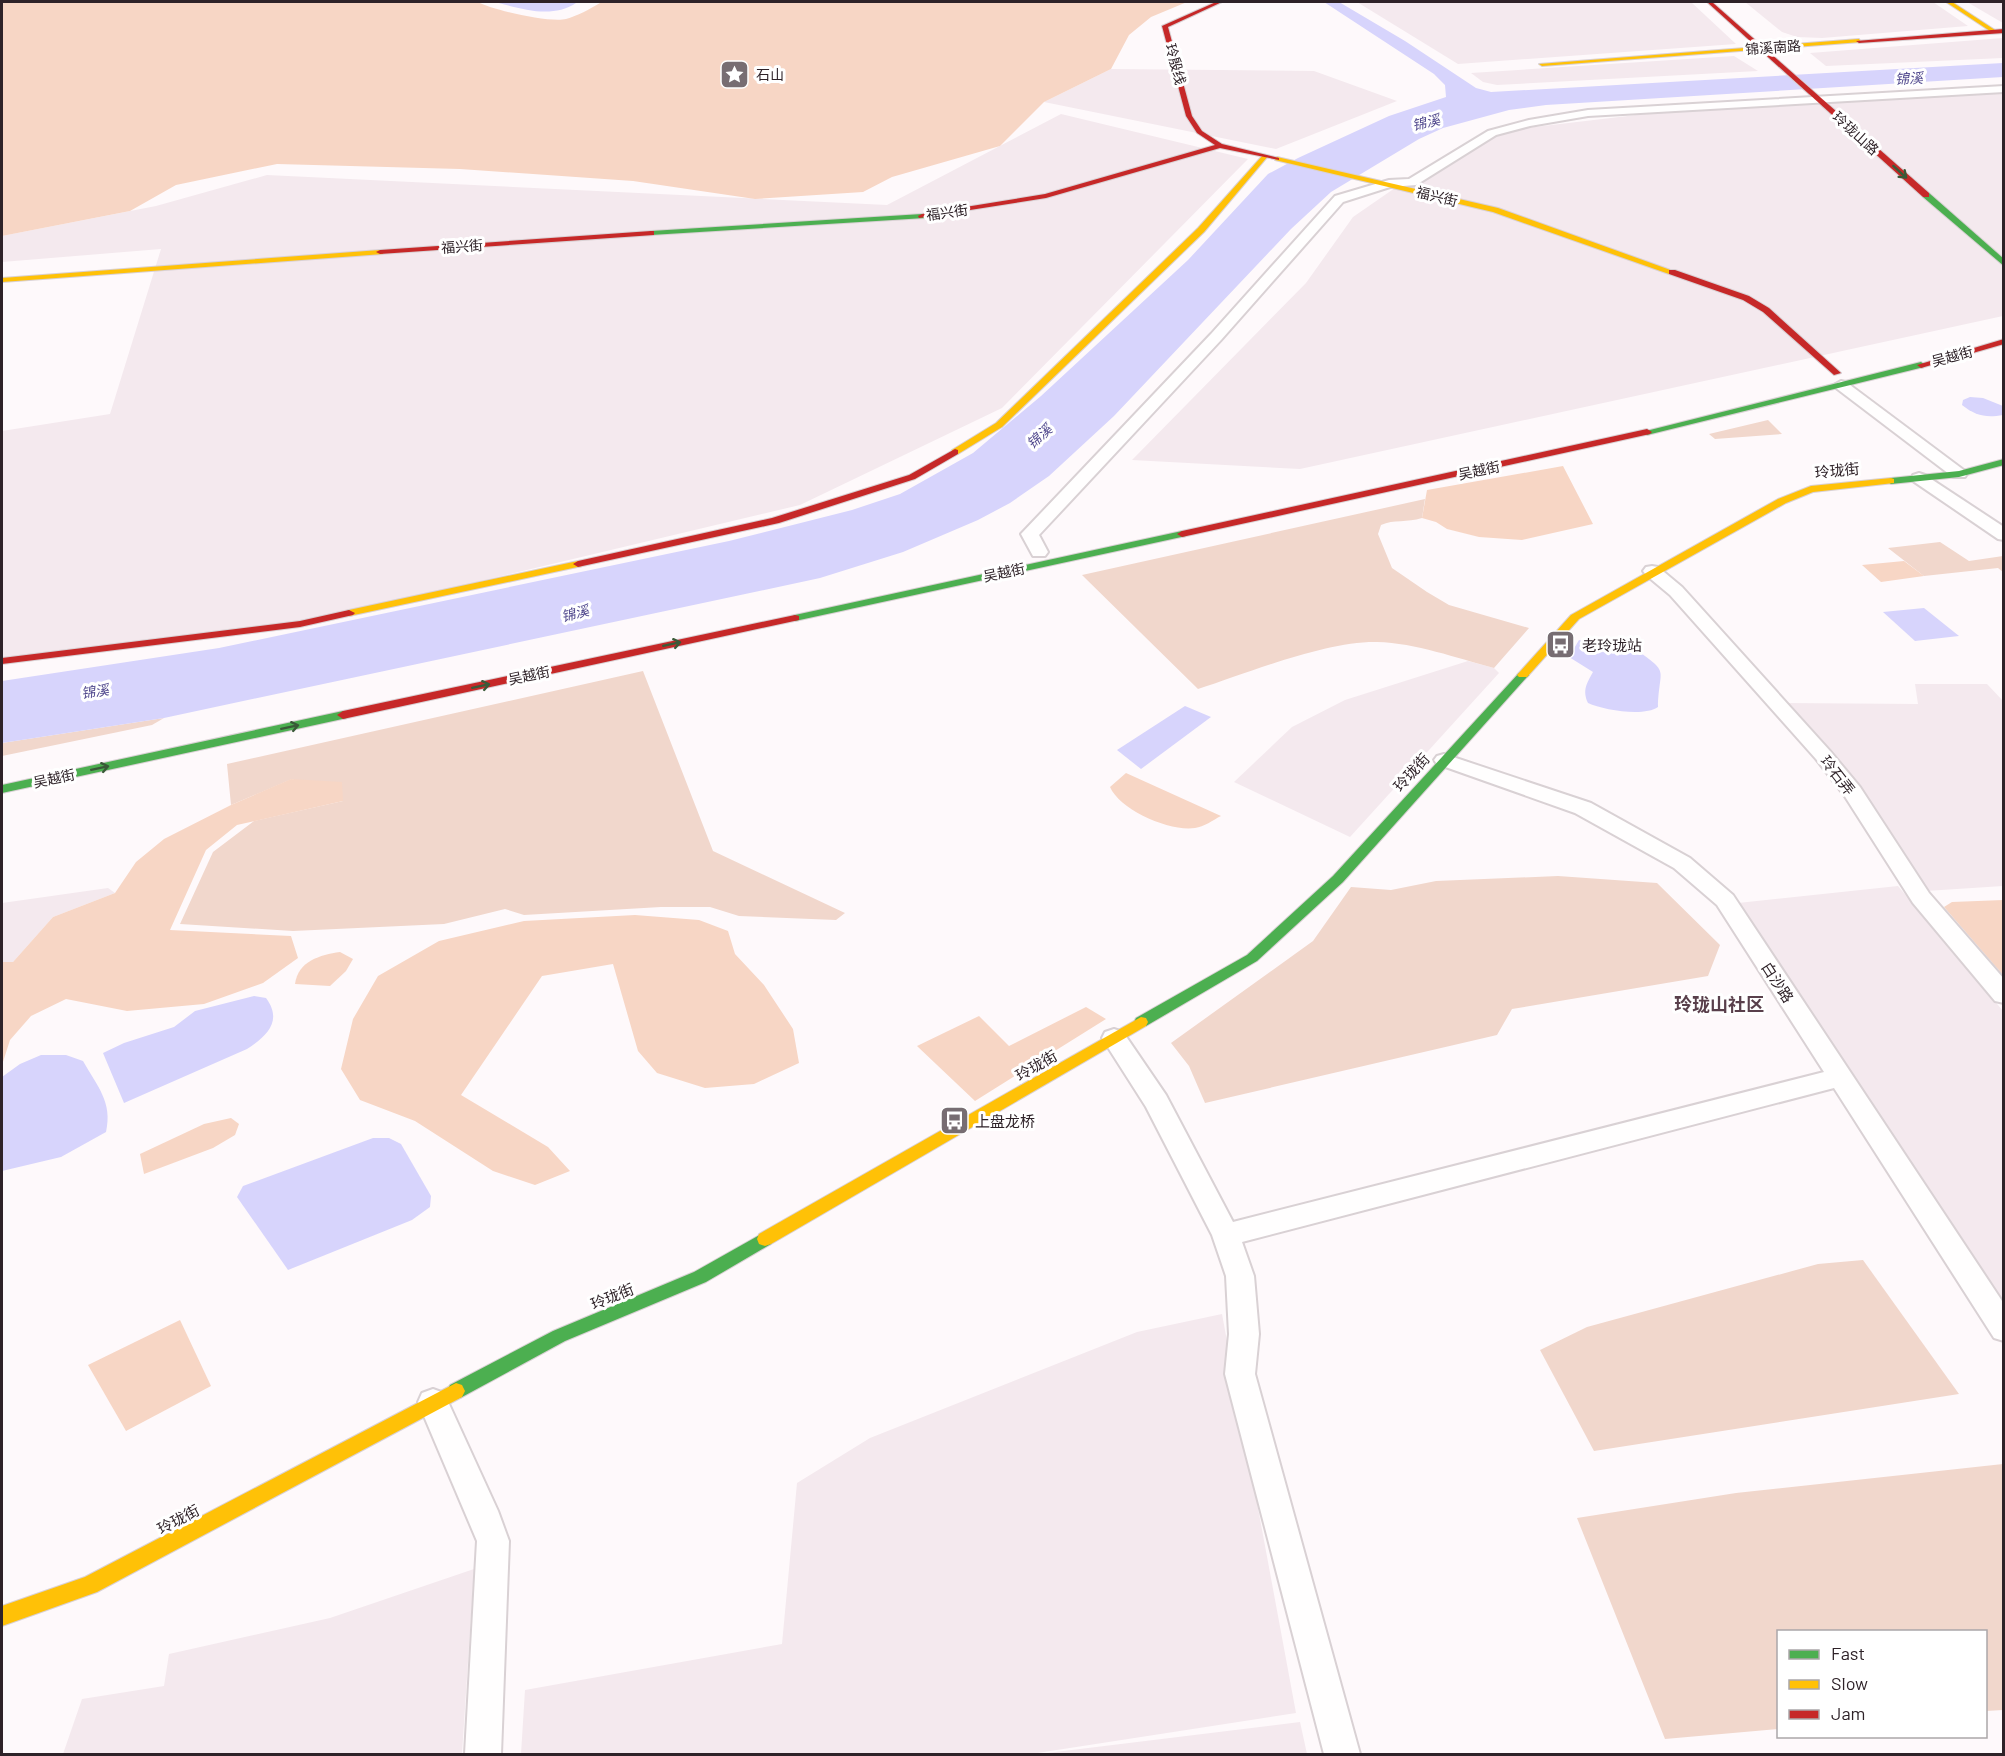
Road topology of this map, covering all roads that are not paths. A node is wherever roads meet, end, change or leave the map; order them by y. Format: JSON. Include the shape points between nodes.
{"nodes":[{"id":1,"x":1219,"y":2,"type":"edge"},
{"id":2,"x":1709,"y":2,"type":"edge"},
{"id":3,"x":1728,"y":2,"type":"edge"},
{"id":4,"x":1949,"y":2,"type":"edge"},
{"id":5,"x":1999,"y":31,"type":"edge"},
{"id":6,"x":1780,"y":47,"type":"junction"},
{"id":7,"x":1761,"y":48,"type":"junction"},
{"id":8,"x":1796,"y":60,"type":"dead end"},
{"id":9,"x":1542,"y":64,"type":"dead end"},
{"id":10,"x":2004,"y":89,"type":"edge"},
{"id":11,"x":1831,"y":91,"type":"junction"},
{"id":12,"x":1814,"y":95,"type":"junction"},
{"id":13,"x":1857,"y":113,"type":"dead end"},
{"id":14,"x":1220,"y":146,"type":"junction"},
{"id":15,"x":1265,"y":156,"type":"junction"},
{"id":16,"x":1389,"y":184,"type":"junction"},
{"id":17,"x":2004,"y":264,"type":"edge"},
{"id":18,"x":2,"y":280,"type":"edge"},
{"id":19,"x":2004,"y":341,"type":"edge"},
{"id":20,"x":1943,"y":344,"type":"dead end"},
{"id":21,"x":1839,"y":379,"type":"junction"},
{"id":22,"x":2004,"y":462,"type":"edge"},
{"id":23,"x":1959,"y":474,"type":"junction"},
{"id":24,"x":1919,"y":478,"type":"junction"},
{"id":25,"x":2004,"y":535,"type":"edge"},
{"id":26,"x":1039,"y":552,"type":"junction"},
{"id":27,"x":1653,"y":571,"type":"junction"},
{"id":28,"x":793,"y":604,"type":"dead end"},
{"id":29,"x":2,"y":661,"type":"edge"},
{"id":30,"x":1444,"y":760,"type":"junction"},
{"id":31,"x":2,"y":789,"type":"edge"},
{"id":32,"x":2004,"y":995,"type":"edge"},
{"id":33,"x":1114,"y":1038,"type":"junction"},
{"id":34,"x":1840,"y":1077,"type":"junction"},
{"id":35,"x":1226,"y":1235,"type":"junction"},
{"id":36,"x":2004,"y":1329,"type":"edge"},
{"id":37,"x":433,"y":1402,"type":"junction"},
{"id":38,"x":2,"y":1616,"type":"edge"},
{"id":39,"x":483,"y":1755,"type":"edge"},
{"id":40,"x":1342,"y":1755,"type":"edge"}],
"edges":[{"from":1,"to":14,"type":"main road","name":"玲殷线","via":[[1165,27],[1190,116],[1199,132]]},
{"from":2,"to":7,"type":"main road","name":"玲珑山路"},
{"from":3,"to":6,"type":"main road"},
{"from":4,"to":5,"type":"main road"},
{"from":5,"to":6,"type":"main road","name":"锦溪南路"},
{"from":6,"to":7,"type":"main road","name":"锦溪南路"},
{"from":6,"to":8,"type":"main road"},
{"from":7,"to":9,"type":"main road","name":"锦溪南路"},
{"from":7,"to":12,"type":"main road","name":"玲珑山路"},
{"from":10,"to":11,"type":"street"},
{"from":11,"to":12,"type":"street"},
{"from":11,"to":13,"type":"main road","name":"玲珑山路"},
{"from":12,"to":16,"type":"street","via":[[1588,113],[1529,123],[1492,133],[1412,182]]},
{"from":12,"to":17,"type":"main road","name":"玲珑山路","one_way":true},
{"from":14,"to":15,"type":"main road","name":"福兴街"},
{"from":14,"to":18,"type":"main road","name":"福兴街","via":[[1046,196],[927,216]]},
{"from":15,"to":16,"type":"main road","name":"福兴街"},
{"from":15,"to":29,"type":"main road","via":[[1201,230],[999,425],[912,477],[775,521],[300,624]]},
{"from":16,"to":21,"type":"main road","name":"福兴街","via":[[1531,221],[1746,298],[1766,310]]},
{"from":16,"to":26,"type":"street","via":[[1339,199],[1216,337],[1030,534]]},
{"from":19,"to":21,"type":"main road","name":"吴越街"},
{"from":20,"to":21,"type":"main road","name":"吴越街"},
{"from":21,"to":23,"type":"street"},
{"from":21,"to":26,"type":"main road","name":"吴越街"},
{"from":31,"to":21,"type":"main road","name":"吴越街","one_way":true,"via":[[1562,452]]},
{"from":22,"to":23,"type":"main road","name":"玲珑街"},
{"from":23,"to":24,"type":"main road","name":"玲珑街"},
{"from":24,"to":25,"type":"street"},
{"from":24,"to":27,"type":"main road","name":"玲珑街","via":[[1811,489]]},
{"from":26,"to":28,"type":"main road","name":"吴越街"},
{"from":27,"to":30,"type":"main road","name":"玲珑街","via":[[1575,617]]},
{"from":27,"to":32,"type":"street","name":"玲石弄","via":[[1676,591],[1823,754],[1853,792],[1921,898]]},
{"from":30,"to":33,"type":"main road","name":"玲珑街","via":[[1338,879],[1252,958]]},
{"from":30,"to":34,"type":"street","name":"白沙路","via":[[1583,808],[1682,863],[1725,900]]},
{"from":33,"to":35,"type":"street","via":[[1157,1102]]},
{"from":33,"to":37,"type":"main road","name":"玲珑街","via":[[700,1278],[559,1336]]},
{"from":34,"to":35,"type":"street"},
{"from":34,"to":36,"type":"street","name":"白沙路"},
{"from":35,"to":40,"type":"street","via":[[1239,1276],[1244,1334],[1240,1374]]},
{"from":37,"to":38,"type":"main road","name":"玲珑街","via":[[90,1585]]},
{"from":37,"to":39,"type":"street","via":[[493,1541]]}]}
